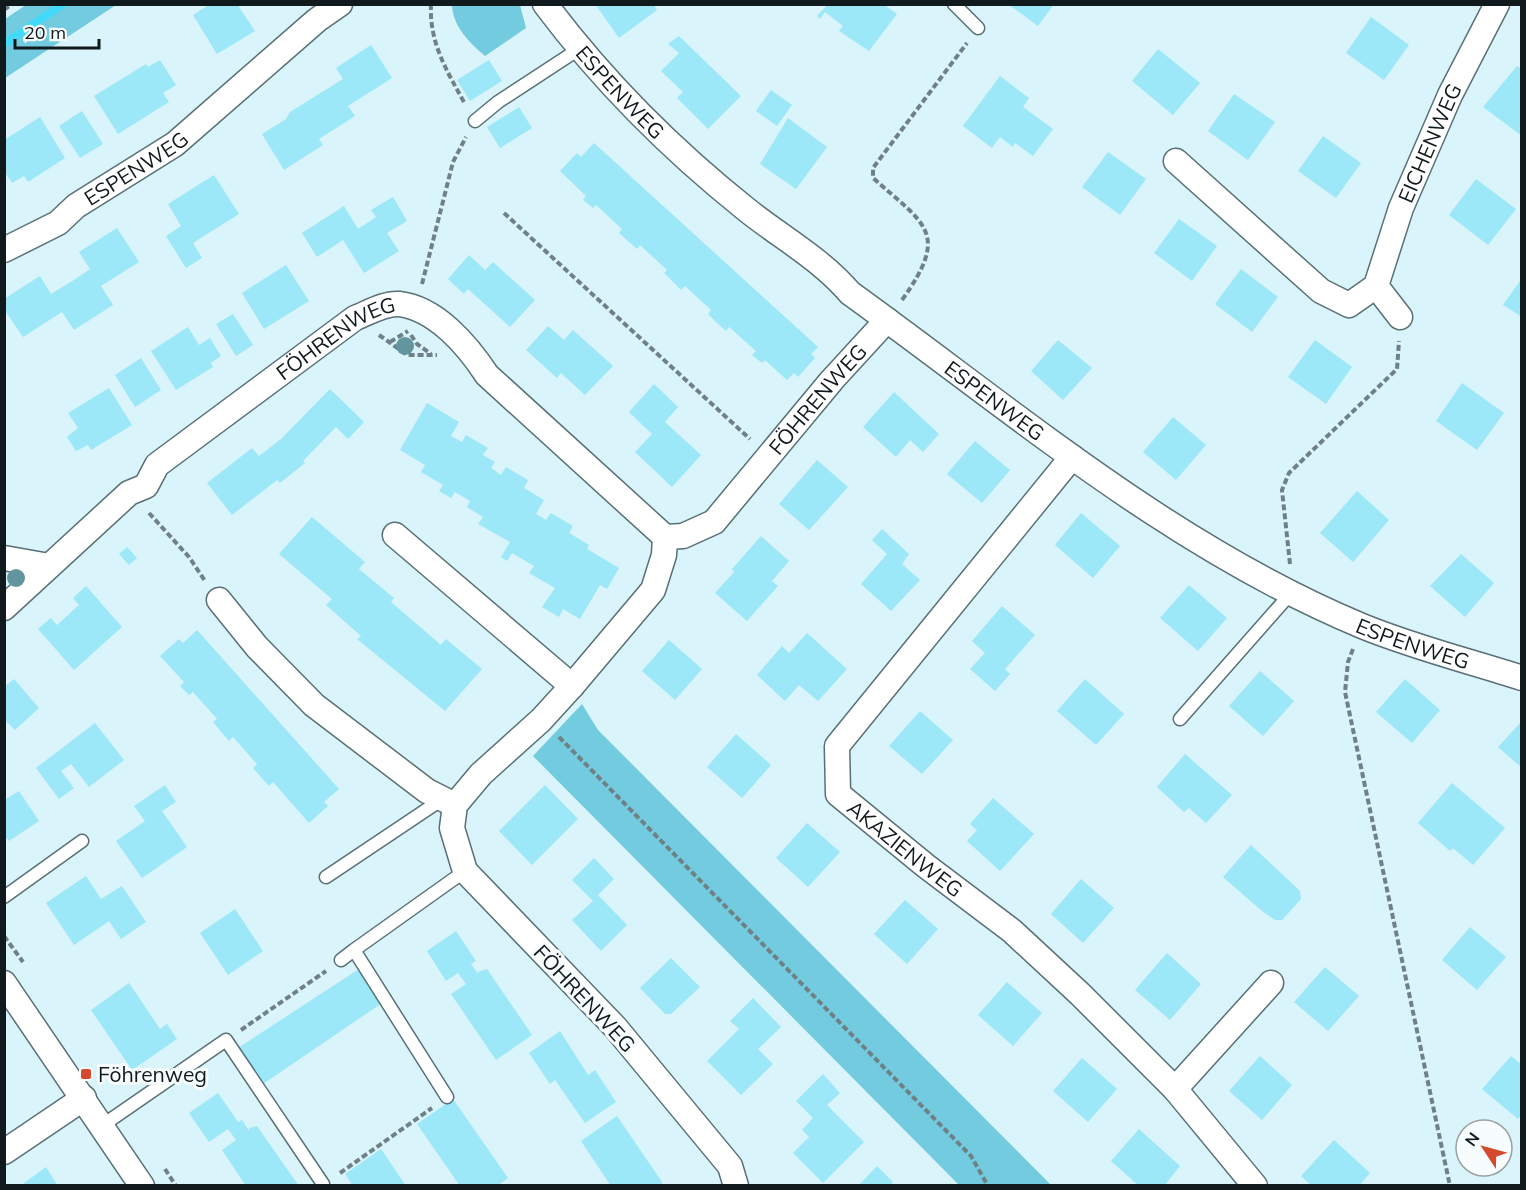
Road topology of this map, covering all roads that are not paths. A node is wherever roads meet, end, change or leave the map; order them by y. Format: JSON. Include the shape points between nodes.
{"nodes":[{"id":1,"x":340,"y":4,"type":"edge"},
{"id":2,"x":545,"y":4,"type":"edge"},
{"id":3,"x":954,"y":4,"type":"edge"},
{"id":4,"x":1497,"y":4,"type":"edge"},
{"id":5,"x":978,"y":28,"type":"road end"},
{"id":6,"x":579,"y":49,"type":"junction"},
{"id":7,"x":475,"y":121,"type":"road end"},
{"id":8,"x":1176,"y":161,"type":"dead end"},
{"id":9,"x":4,"y":250,"type":"edge"},
{"id":10,"x":1376,"y":286,"type":"junction"},
{"id":11,"x":1400,"y":317,"type":"road end"},
{"id":12,"x":887,"y":320,"type":"junction"},
{"id":13,"x":1072,"y":458,"type":"junction"},
{"id":14,"x":395,"y":535,"type":"dead end"},
{"id":15,"x":665,"y":537,"type":"junction"},
{"id":16,"x":4,"y":558,"type":"edge"},
{"id":17,"x":48,"y":566,"type":"junction"},
{"id":18,"x":1292,"y":592,"type":"junction"},
{"id":19,"x":219,"y":600,"type":"road end"},
{"id":20,"x":5,"y":601,"type":"edge"},
{"id":21,"x":1521,"y":678,"type":"edge"},
{"id":22,"x":572,"y":686,"type":"junction"},
{"id":23,"x":1180,"y":719,"type":"dead end"},
{"id":24,"x":448,"y":802,"type":"junction"},
{"id":25,"x":82,"y":842,"type":"dead end"},
{"id":26,"x":465,"y":871,"type":"junction"},
{"id":27,"x":326,"y":877,"type":"dead end"},
{"id":28,"x":4,"y":897,"type":"edge"},
{"id":29,"x":354,"y":950,"type":"junction"},
{"id":30,"x":341,"y":960,"type":"road end"},
{"id":31,"x":4,"y":982,"type":"edge"},
{"id":32,"x":1271,"y":983,"type":"dead end"},
{"id":33,"x":1175,"y":1089,"type":"junction"},
{"id":34,"x":447,"y":1097,"type":"road end"},
{"id":35,"x":84,"y":1098,"type":"junction"},
{"id":36,"x":103,"y":1125,"type":"junction"},
{"id":37,"x":4,"y":1152,"type":"edge"},
{"id":38,"x":323,"y":1184,"type":"edge"},
{"id":39,"x":142,"y":1185,"type":"edge"},
{"id":40,"x":736,"y":1185,"type":"edge"},
{"id":41,"x":1255,"y":1185,"type":"edge"}],
"edges":[{"from":1,"to":9,"type":"street","name":"ESPENWEG","via":[[175,144],[76,206],[58,223]]},
{"from":2,"to":6,"type":"street","name":"ESPENWEG"},
{"from":3,"to":5,"type":"lane"},
{"from":4,"to":10,"type":"street","name":"EICHENWEG","via":[[1450,95],[1401,208]]},
{"from":6,"to":7,"type":"lane"},
{"from":6,"to":12,"type":"street","name":"ESPENWEG","via":[[663,135],[747,210],[832,272],[850,293]]},
{"from":8,"to":10,"type":"street","via":[[1321,291],[1349,305]]},
{"from":10,"to":11,"type":"street"},
{"from":12,"to":13,"type":"street","name":"ESPENWEG"},
{"from":12,"to":15,"type":"street","name":"FÖHRENWEG","via":[[714,522],[683,536]]},
{"from":13,"to":18,"type":"street","name":"ESPENWEG","via":[[1174,528]]},
{"from":13,"to":33,"type":"street","name":"AKAZIENWEG","via":[[837,746],[838,794],[1012,931]]},
{"from":14,"to":22,"type":"street"},
{"from":15,"to":17,"type":"street","name":"FÖHRENWEG","via":[[486,375],[473,354],[433,317],[412,318],[397,304],[355,318],[157,465],[146,486],[129,493]]},
{"from":15,"to":22,"type":"street","via":[[653,590]]},
{"from":16,"to":17,"type":"street"},
{"from":17,"to":20,"type":"street","name":"FÖHRENWEG"},
{"from":18,"to":21,"type":"street","name":"ESPENWEG","via":[[1363,626]]},
{"from":18,"to":23,"type":"lane"},
{"from":19,"to":24,"type":"street","via":[[257,647],[314,705]]},
{"from":22,"to":24,"type":"street","via":[[541,720]]},
{"from":24,"to":26,"type":"street","name":"FÖHRENWEG"},
{"from":24,"to":27,"type":"lane"},
{"from":25,"to":28,"type":"lane"},
{"from":26,"to":29,"type":"lane"},
{"from":26,"to":40,"type":"street","name":"FÖHRENWEG","via":[[615,1027],[730,1166]]},
{"from":29,"to":30,"type":"lane"},
{"from":29,"to":34,"type":"lane"},
{"from":31,"to":35,"type":"street"},
{"from":32,"to":33,"type":"street"},
{"from":33,"to":41,"type":"street","name":"AKAZIENWEG"},
{"from":35,"to":36,"type":"street"},
{"from":35,"to":37,"type":"street"},
{"from":36,"to":38,"type":"lane","via":[[226,1040]]},
{"from":36,"to":39,"type":"street"}]}
